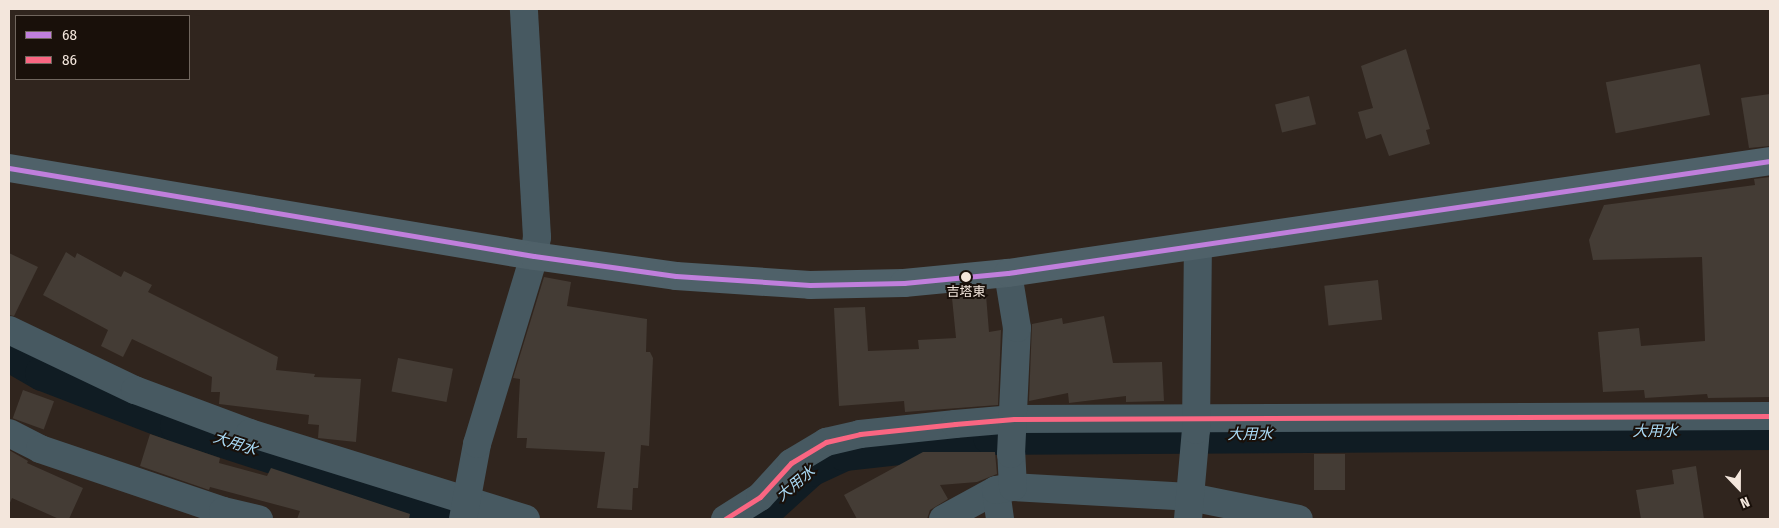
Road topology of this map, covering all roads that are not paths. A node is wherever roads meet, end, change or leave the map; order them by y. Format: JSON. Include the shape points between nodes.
{"nodes":[{"id":1,"x":524,"y":9,"type":"edge"},
{"id":2,"x":1770,"y":161,"type":"edge"},
{"id":3,"x":9,"y":168,"type":"edge"},
{"id":4,"x":1198,"y":246,"type":"junction"},
{"id":5,"x":534,"y":256,"type":"junction"},
{"id":6,"x":1008,"y":273,"type":"junction"},
{"id":7,"x":9,"y":330,"type":"edge"},
{"id":8,"x":1770,"y":416,"type":"edge"},
{"id":9,"x":9,"y":433,"type":"edge"},
{"id":10,"x":1196,"y":433,"type":"junction"},
{"id":11,"x":1012,"y":434,"type":"junction"},
{"id":12,"x":1004,"y":489,"type":"junction"},
{"id":13,"x":1189,"y":508,"type":"edge"},
{"id":14,"x":464,"y":511,"type":"edge"},
{"id":15,"x":259,"y":519,"type":"edge"},
{"id":16,"x":526,"y":519,"type":"edge"},
{"id":17,"x":725,"y":519,"type":"edge"},
{"id":18,"x":943,"y":519,"type":"edge"},
{"id":19,"x":1000,"y":519,"type":"edge"},
{"id":20,"x":1299,"y":519,"type":"edge"}],
"edges":[{"from":1,"to":5,"type":"street","via":[[537,237]]},
{"from":2,"to":4,"type":"main road"},
{"from":3,"to":5,"type":"main road"},
{"from":4,"to":6,"type":"main road"},
{"from":4,"to":10,"type":"street"},
{"from":5,"to":6,"type":"main road","via":[[676,276],[810,285],[904,283]]},
{"from":5,"to":14,"type":"street","via":[[477,444]]},
{"from":6,"to":11,"type":"street","via":[[1017,328]]},
{"from":7,"to":14,"type":"street","via":[[152,396]]},
{"from":8,"to":10,"type":"street"},
{"from":9,"to":15,"type":"street","via":[[40,450],[223,511]]},
{"from":10,"to":11,"type":"street"},
{"from":10,"to":13,"type":"street"},
{"from":11,"to":12,"type":"street"},
{"from":11,"to":17,"type":"street","via":[[860,434],[826,442],[791,463],[760,497]]},
{"from":12,"to":13,"type":"street"},
{"from":12,"to":18,"type":"street"},
{"from":12,"to":19,"type":"street"},
{"from":13,"to":20,"type":"street"},
{"from":14,"to":16,"type":"street"}]}
